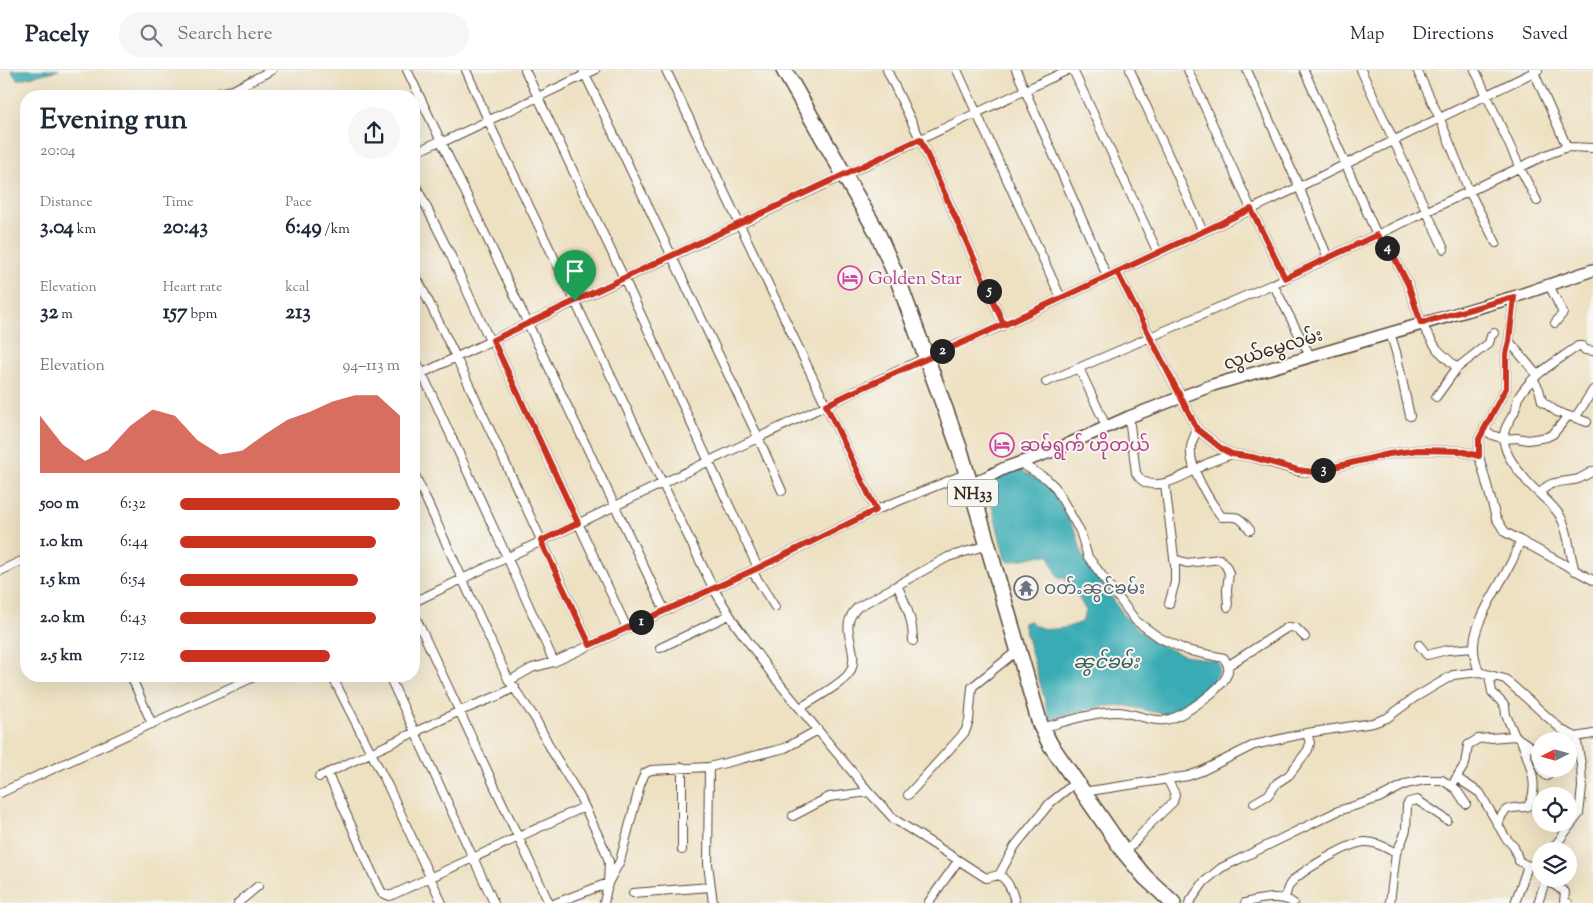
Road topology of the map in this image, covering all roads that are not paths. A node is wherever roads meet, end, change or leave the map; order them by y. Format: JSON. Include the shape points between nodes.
{"nodes":[{"id":1,"x":272,"y":70,"type":"edge"},
{"id":2,"x":408,"y":70,"type":"edge"},
{"id":3,"x":466,"y":70,"type":"edge"},
{"id":4,"x":525,"y":70,"type":"edge"},
{"id":5,"x":595,"y":70,"type":"edge"},
{"id":6,"x":666,"y":70,"type":"edge"},
{"id":7,"x":784,"y":70,"type":"edge"},
{"id":8,"x":887,"y":70,"type":"edge"},
{"id":9,"x":957,"y":70,"type":"edge"},
{"id":10,"x":1016,"y":70,"type":"edge"},
{"id":11,"x":1068,"y":70,"type":"edge"},
{"id":12,"x":1072,"y":70,"type":"edge"},
{"id":13,"x":1130,"y":70,"type":"edge"},
{"id":14,"x":1188,"y":70,"type":"edge"},
{"id":15,"x":1247,"y":70,"type":"edge"},
{"id":16,"x":1304,"y":70,"type":"edge"},
{"id":17,"x":1361,"y":70,"type":"edge"},
{"id":18,"x":1417,"y":70,"type":"edge"},
{"id":19,"x":1475,"y":70,"type":"edge"},
{"id":20,"x":1535,"y":71,"type":"edge"},
{"id":21,"x":584,"y":72,"type":"edge"},
{"id":22,"x":240,"y":90,"type":"edge"},
{"id":23,"x":418,"y":90,"type":"edge"},
{"id":24,"x":1025,"y":90,"type":"junction"},
{"id":25,"x":420,"y":95,"type":"edge"},
{"id":26,"x":1486,"y":95,"type":"junction"},
{"id":27,"x":538,"y":98,"type":"junction"},
{"id":28,"x":978,"y":112,"type":"junction"},
{"id":29,"x":1440,"y":119,"type":"junction"},
{"id":30,"x":488,"y":120,"type":"junction"},
{"id":31,"x":920,"y":139,"type":"junction"},
{"id":32,"x":442,"y":141,"type":"junction"},
{"id":33,"x":1393,"y":141,"type":"junction"},
{"id":34,"x":1567,"y":147,"type":"junction"},
{"id":35,"x":1593,"y":148,"type":"edge"},
{"id":36,"x":420,"y":150,"type":"edge"},
{"id":37,"x":1346,"y":163,"type":"junction"},
{"id":38,"x":1520,"y":168,"type":"junction"},
{"id":39,"x":844,"y":175,"type":"junction"},
{"id":40,"x":1299,"y":187,"type":"junction"},
{"id":41,"x":1469,"y":191,"type":"junction"},
{"id":42,"x":420,"y":194,"type":"edge"},
{"id":43,"x":1538,"y":201,"type":"dead end"},
{"id":44,"x":1251,"y":209,"type":"junction"},
{"id":45,"x":1426,"y":212,"type":"junction"},
{"id":46,"x":740,"y":224,"type":"junction"},
{"id":47,"x":1203,"y":232,"type":"junction"},
{"id":48,"x":1377,"y":235,"type":"junction"},
{"id":49,"x":1496,"y":244,"type":"dead end"},
{"id":50,"x":1444,"y":249,"type":"dead end"},
{"id":51,"x":1158,"y":253,"type":"junction"},
{"id":52,"x":671,"y":256,"type":"junction"},
{"id":53,"x":1328,"y":258,"type":"junction"},
{"id":54,"x":1593,"y":270,"type":"edge"},
{"id":55,"x":1117,"y":272,"type":"junction"},
{"id":56,"x":1107,"y":276,"type":"junction"},
{"id":57,"x":624,"y":278,"type":"junction"},
{"id":58,"x":1285,"y":278,"type":"junction"},
{"id":59,"x":420,"y":284,"type":"edge"},
{"id":60,"x":1274,"y":284,"type":"junction"},
{"id":61,"x":1549,"y":285,"type":"junction"},
{"id":62,"x":1514,"y":297,"type":"junction"},
{"id":63,"x":1061,"y":298,"type":"junction"},
{"id":64,"x":575,"y":301,"type":"junction"},
{"id":65,"x":529,"y":323,"type":"junction"},
{"id":66,"x":1421,"y":323,"type":"junction"},
{"id":67,"x":1555,"y":323,"type":"dead end"},
{"id":68,"x":1004,"y":325,"type":"junction"},
{"id":69,"x":1390,"y":332,"type":"junction"},
{"id":70,"x":1494,"y":332,"type":"dead end"},
{"id":71,"x":1151,"y":337,"type":"junction"},
{"id":72,"x":491,"y":340,"type":"junction"},
{"id":73,"x":1509,"y":341,"type":"junction"},
{"id":74,"x":1593,"y":351,"type":"edge"},
{"id":75,"x":1310,"y":356,"type":"junction"},
{"id":76,"x":456,"y":357,"type":"junction"},
{"id":77,"x":928,"y":357,"type":"junction"},
{"id":78,"x":1079,"y":368,"type":"junction"},
{"id":79,"x":1457,"y":368,"type":"junction"},
{"id":80,"x":420,"y":369,"type":"edge"},
{"id":81,"x":422,"y":373,"type":"junction"},
{"id":82,"x":1535,"y":377,"type":"junction"},
{"id":83,"x":1046,"y":382,"type":"dead end"},
{"id":84,"x":1593,"y":390,"type":"edge"},
{"id":85,"x":1179,"y":397,"type":"junction"},
{"id":86,"x":1436,"y":397,"type":"dead end"},
{"id":87,"x":826,"y":405,"type":"junction"},
{"id":88,"x":1410,"y":416,"type":"dead end"},
{"id":89,"x":1129,"y":417,"type":"junction"},
{"id":90,"x":1572,"y":417,"type":"junction"},
{"id":91,"x":1587,"y":422,"type":"dead end"},
{"id":92,"x":1107,"y":428,"type":"junction"},
{"id":93,"x":1197,"y":429,"type":"junction"},
{"id":94,"x":1484,"y":429,"type":"junction"},
{"id":95,"x":758,"y":437,"type":"junction"},
{"id":96,"x":1504,"y":439,"type":"junction"},
{"id":97,"x":1232,"y":454,"type":"junction"},
{"id":98,"x":1479,"y":456,"type":"junction"},
{"id":99,"x":709,"y":461,"type":"junction"},
{"id":100,"x":1020,"y":463,"type":"junction"},
{"id":101,"x":1194,"y":470,"type":"junction"},
{"id":102,"x":1593,"y":471,"type":"edge"},
{"id":103,"x":969,"y":479,"type":"junction"},
{"id":104,"x":662,"y":483,"type":"junction"},
{"id":105,"x":1165,"y":484,"type":"junction"},
{"id":106,"x":420,"y":487,"type":"edge"},
{"id":107,"x":782,"y":491,"type":"dead end"},
{"id":108,"x":1541,"y":494,"type":"junction"},
{"id":109,"x":615,"y":505,"type":"junction"},
{"id":110,"x":876,"y":510,"type":"junction"},
{"id":111,"x":578,"y":523,"type":"junction"},
{"id":112,"x":1250,"y":530,"type":"dead end"},
{"id":113,"x":541,"y":541,"type":"junction"},
{"id":114,"x":1520,"y":541,"type":"junction"},
{"id":115,"x":988,"y":545,"type":"junction"},
{"id":116,"x":507,"y":556,"type":"junction"},
{"id":117,"x":1174,"y":559,"type":"junction"},
{"id":118,"x":20,"y":562,"type":"edge"},
{"id":119,"x":755,"y":569,"type":"junction"},
{"id":120,"x":0,"y":571,"type":"edge"},
{"id":121,"x":1575,"y":571,"type":"junction"},
{"id":122,"x":461,"y":579,"type":"junction"},
{"id":123,"x":1593,"y":580,"type":"edge"},
{"id":124,"x":897,"y":585,"type":"junction"},
{"id":125,"x":712,"y":588,"type":"junction"},
{"id":126,"x":420,"y":599,"type":"edge"},
{"id":127,"x":1169,"y":604,"type":"dead end"},
{"id":128,"x":775,"y":607,"type":"dead end"},
{"id":129,"x":1228,"y":607,"type":"dead end"},
{"id":130,"x":665,"y":611,"type":"junction"},
{"id":131,"x":729,"y":615,"type":"junction"},
{"id":132,"x":420,"y":627,"type":"edge"},
{"id":133,"x":627,"y":628,"type":"junction"},
{"id":134,"x":1305,"y":637,"type":"dead end"},
{"id":135,"x":913,"y":641,"type":"dead end"},
{"id":136,"x":590,"y":645,"type":"junction"},
{"id":137,"x":1419,"y":645,"type":"dead end"},
{"id":138,"x":660,"y":648,"type":"dead end"},
{"id":139,"x":1474,"y":648,"type":"junction"},
{"id":140,"x":1018,"y":650,"type":"junction"},
{"id":141,"x":554,"y":662,"type":"junction"},
{"id":142,"x":1228,"y":665,"type":"junction"},
{"id":143,"x":1479,"y":672,"type":"junction"},
{"id":144,"x":1488,"y":675,"type":"junction"},
{"id":145,"x":134,"y":682,"type":"edge"},
{"id":146,"x":243,"y":682,"type":"edge"},
{"id":147,"x":335,"y":682,"type":"edge"},
{"id":148,"x":392,"y":682,"type":"edge"},
{"id":149,"x":512,"y":684,"type":"junction"},
{"id":150,"x":800,"y":708,"type":"junction"},
{"id":151,"x":460,"y":711,"type":"junction"},
{"id":152,"x":152,"y":724,"type":"junction"},
{"id":153,"x":1041,"y":728,"type":"junction"},
{"id":154,"x":818,"y":730,"type":"junction"},
{"id":155,"x":1566,"y":732,"type":"edge"},
{"id":156,"x":415,"y":733,"type":"junction"},
{"id":157,"x":1307,"y":733,"type":"junction"},
{"id":158,"x":1593,"y":734,"type":"edge"},
{"id":159,"x":1578,"y":736,"type":"edge"},
{"id":160,"x":1518,"y":738,"type":"junction"},
{"id":161,"x":1532,"y":745,"type":"edge"},
{"id":162,"x":372,"y":753,"type":"junction"},
{"id":163,"x":1578,"y":757,"type":"edge"},
{"id":164,"x":682,"y":767,"type":"junction"},
{"id":165,"x":709,"y":768,"type":"junction"},
{"id":166,"x":327,"y":773,"type":"junction"},
{"id":167,"x":319,"y":777,"type":"dead end"},
{"id":168,"x":1457,"y":778,"type":"junction"},
{"id":169,"x":1167,"y":779,"type":"junction"},
{"id":170,"x":1450,"y":785,"type":"junction"},
{"id":171,"x":1079,"y":787,"type":"junction"},
{"id":172,"x":868,"y":792,"type":"junction"},
{"id":173,"x":0,"y":793,"type":"edge"},
{"id":174,"x":908,"y":795,"type":"dead end"},
{"id":175,"x":1254,"y":803,"type":"dead end"},
{"id":176,"x":1466,"y":804,"type":"dead end"},
{"id":177,"x":584,"y":807,"type":"junction"},
{"id":178,"x":793,"y":816,"type":"dead end"},
{"id":179,"x":1447,"y":820,"type":"dead end"},
{"id":180,"x":1498,"y":825,"type":"junction"},
{"id":181,"x":518,"y":836,"type":"junction"},
{"id":182,"x":1558,"y":842,"type":"edge"},
{"id":183,"x":682,"y":850,"type":"dead end"},
{"id":184,"x":1125,"y":853,"type":"junction"},
{"id":185,"x":1396,"y":853,"type":"junction"},
{"id":186,"x":473,"y":858,"type":"junction"},
{"id":187,"x":958,"y":861,"type":"junction"},
{"id":188,"x":1532,"y":865,"type":"edge"},
{"id":189,"x":1528,"y":866,"type":"junction"},
{"id":190,"x":999,"y":875,"type":"junction"},
{"id":191,"x":430,"y":878,"type":"junction"},
{"id":192,"x":608,"y":883,"type":"junction"},
{"id":193,"x":258,"y":886,"type":"dead end"},
{"id":194,"x":710,"y":887,"type":"junction"},
{"id":195,"x":1544,"y":887,"type":"edge"},
{"id":196,"x":1557,"y":887,"type":"edge"},
{"id":197,"x":633,"y":893,"type":"dead end"},
{"id":198,"x":384,"y":899,"type":"edge"},
{"id":199,"x":1285,"y":899,"type":"junction"},
{"id":200,"x":238,"y":903,"type":"edge"},
{"id":201,"x":442,"y":903,"type":"edge"},
{"id":202,"x":494,"y":903,"type":"edge"},
{"id":203,"x":549,"y":903,"type":"edge"},
{"id":204,"x":556,"y":903,"type":"edge"},
{"id":205,"x":604,"y":903,"type":"edge"},
{"id":206,"x":713,"y":903,"type":"edge"},
{"id":207,"x":928,"y":903,"type":"edge"},
{"id":208,"x":1016,"y":903,"type":"edge"},
{"id":209,"x":1173,"y":903,"type":"edge"},
{"id":210,"x":1189,"y":903,"type":"edge"},
{"id":211,"x":1245,"y":903,"type":"edge"},
{"id":212,"x":1293,"y":903,"type":"edge"},
{"id":213,"x":1390,"y":903,"type":"edge"},
{"id":214,"x":1515,"y":903,"type":"edge"},
{"id":215,"x":1538,"y":903,"type":"edge"},
{"id":216,"x":1568,"y":903,"type":"edge"}],
"edges":[{"from":1,"to":22,"type":"street"},
{"from":2,"to":23,"type":"street"},
{"from":3,"to":30,"type":"street"},
{"from":4,"to":27,"type":"street"},
{"from":5,"to":21,"type":"street"},
{"from":6,"to":46,"type":"street"},
{"from":7,"to":39,"type":"highway","number":"NH33"},
{"from":8,"to":31,"type":"street"},
{"from":9,"to":28,"type":"street"},
{"from":10,"to":24,"type":"street"},
{"from":11,"to":24,"type":"street"},
{"from":12,"to":51,"type":"street"},
{"from":13,"to":47,"type":"street"},
{"from":14,"to":44,"type":"street"},
{"from":15,"to":40,"type":"street"},
{"from":16,"to":37,"type":"street"},
{"from":17,"to":33,"type":"street"},
{"from":18,"to":29,"type":"street"},
{"from":19,"to":26,"type":"street"},
{"from":20,"to":26,"type":"street"},
{"from":20,"to":34,"type":"street"},
{"from":21,"to":27,"type":"street"},
{"from":21,"to":52,"type":"street"},
{"from":24,"to":28,"type":"street"},
{"from":24,"to":56,"type":"street"},
{"from":25,"to":32,"type":"street"},
{"from":26,"to":29,"type":"street"},
{"from":26,"to":38,"type":"street"},
{"from":27,"to":30,"type":"street"},
{"from":27,"to":57,"type":"street"},
{"from":28,"to":31,"type":"street"},
{"from":28,"to":63,"type":"street"},
{"from":29,"to":33,"type":"street"},
{"from":29,"to":41,"type":"street"},
{"from":30,"to":32,"type":"street"},
{"from":30,"to":64,"type":"street"},
{"from":31,"to":39,"type":"street"},
{"from":31,"to":68,"type":"street"},
{"from":32,"to":36,"type":"street"},
{"from":32,"to":65,"type":"street"},
{"from":33,"to":37,"type":"street"},
{"from":33,"to":45,"type":"street"},
{"from":34,"to":35,"type":"street"},
{"from":34,"to":38,"type":"street"},
{"from":37,"to":40,"type":"street"},
{"from":37,"to":48,"type":"street"},
{"from":38,"to":41,"type":"street"},
{"from":38,"to":43,"type":"street"},
{"from":39,"to":46,"type":"street"},
{"from":39,"to":77,"type":"highway","number":"NH33","via":[[877,232]]},
{"from":40,"to":44,"type":"street"},
{"from":40,"to":53,"type":"street"},
{"from":41,"to":45,"type":"street"},
{"from":41,"to":49,"type":"street"},
{"from":42,"to":72,"type":"street"},
{"from":44,"to":47,"type":"street"},
{"from":44,"to":58,"type":"street"},
{"from":45,"to":48,"type":"street"},
{"from":45,"to":50,"type":"street"},
{"from":46,"to":52,"type":"street"},
{"from":46,"to":87,"type":"street"},
{"from":47,"to":51,"type":"street"},
{"from":48,"to":53,"type":"street"},
{"from":48,"to":66,"type":"street","via":[[1394,257],[1408,284]]},
{"from":51,"to":55,"type":"street"},
{"from":52,"to":57,"type":"street"},
{"from":52,"to":95,"type":"street"},
{"from":53,"to":58,"type":"street"},
{"from":54,"to":61,"type":"street","name":"လွယ်မွေလမ်း"},
{"from":55,"to":56,"type":"street"},
{"from":55,"to":71,"type":"street"},
{"from":56,"to":63,"type":"street"},
{"from":57,"to":64,"type":"street"},
{"from":57,"to":99,"type":"street"},
{"from":58,"to":60,"type":"street"},
{"from":59,"to":76,"type":"street"},
{"from":60,"to":71,"type":"street"},
{"from":60,"to":75,"type":"street"},
{"from":61,"to":62,"type":"street","name":"လွယ်မွေလမ်း"},
{"from":61,"to":67,"type":"street","via":[[1563,314]]},
{"from":62,"to":66,"type":"street","name":"လွယ်မွေလမ်း"},
{"from":62,"to":73,"type":"street"},
{"from":63,"to":68,"type":"street"},
{"from":64,"to":65,"type":"street"},
{"from":64,"to":104,"type":"street"},
{"from":65,"to":72,"type":"street"},
{"from":65,"to":109,"type":"street"},
{"from":66,"to":69,"type":"street","name":"လွယ်မွေလမ်း"},
{"from":66,"to":79,"type":"street","via":[[1437,349]]},
{"from":68,"to":77,"type":"street"},
{"from":69,"to":75,"type":"street","name":"လွယ်မွေလမ်း"},
{"from":69,"to":88,"type":"street"},
{"from":70,"to":79,"type":"street","via":[[1488,343]]},
{"from":71,"to":78,"type":"street"},
{"from":71,"to":85,"type":"street"},
{"from":72,"to":76,"type":"street"},
{"from":72,"to":111,"type":"street"},
{"from":73,"to":82,"type":"street"},
{"from":73,"to":94,"type":"street","via":[[1506,388]]},
{"from":74,"to":82,"type":"street","via":[[1578,346]]},
{"from":75,"to":85,"type":"street","name":"လွယ်မွေလမ်း"},
{"from":76,"to":81,"type":"street"},
{"from":76,"to":113,"type":"street"},
{"from":77,"to":87,"type":"street"},
{"from":77,"to":103,"type":"highway","number":"NH33"},
{"from":78,"to":83,"type":"street"},
{"from":78,"to":92,"type":"street"},
{"from":79,"to":86,"type":"street"},
{"from":80,"to":81,"type":"street"},
{"from":81,"to":116,"type":"street"},
{"from":82,"to":90,"type":"street","via":[[1542,401]]},
{"from":82,"to":96,"type":"street","via":[[1517,400]]},
{"from":84,"to":90,"type":"street"},
{"from":85,"to":89,"type":"street","name":"လွယ်မွေလမ်း"},
{"from":85,"to":93,"type":"street"},
{"from":87,"to":95,"type":"street"},
{"from":87,"to":110,"type":"street"},
{"from":89,"to":92,"type":"street","name":"လွယ်မွေလမ်း"},
{"from":89,"to":105,"type":"street","via":[[1134,465],[1139,478],[1144,482]]},
{"from":90,"to":91,"type":"street"},
{"from":90,"to":96,"type":"street","via":[[1547,437]]},
{"from":92,"to":100,"type":"street","name":"လွယ်မွေလမ်း"},
{"from":93,"to":97,"type":"street"},
{"from":93,"to":101,"type":"street","via":[[1191,448]]},
{"from":94,"to":96,"type":"street"},
{"from":94,"to":98,"type":"street","via":[[1479,439]]},
{"from":95,"to":99,"type":"street"},
{"from":95,"to":107,"type":"street"},
{"from":96,"to":108,"type":"street","via":[[1505,451]]},
{"from":97,"to":98,"type":"street","via":[[1313,472],[1418,450],[1460,451]]},
{"from":97,"to":101,"type":"street"},
{"from":98,"to":114,"type":"street","via":[[1496,518],[1505,532]]},
{"from":99,"to":104,"type":"street"},
{"from":99,"to":119,"type":"street"},
{"from":100,"to":103,"type":"street","name":"လွယ်မွေလမ်း"},
{"from":100,"to":142,"type":"street","via":[[1055,487],[1077,524],[1088,556],[1136,621],[1160,638],[1186,650],[1224,658]]},
{"from":101,"to":105,"type":"street"},
{"from":101,"to":112,"type":"street","via":[[1222,517],[1236,516]]},
{"from":102,"to":108,"type":"street","via":[[1577,479],[1547,486]]},
{"from":103,"to":110,"type":"street"},
{"from":103,"to":115,"type":"highway","number":"NH33"},
{"from":104,"to":109,"type":"street"},
{"from":104,"to":125,"type":"street"},
{"from":105,"to":117,"type":"street"},
{"from":106,"to":122,"type":"street"},
{"from":108,"to":121,"type":"street","via":[[1566,526]]},
{"from":109,"to":111,"type":"street"},
{"from":109,"to":130,"type":"street"},
{"from":110,"to":119,"type":"street"},
{"from":111,"to":113,"type":"street"},
{"from":111,"to":133,"type":"street"},
{"from":113,"to":116,"type":"street"},
{"from":113,"to":136,"type":"street"},
{"from":114,"to":121,"type":"street"},
{"from":114,"to":139,"type":"street","via":[[1486,608]]},
{"from":115,"to":124,"type":"street","via":[[948,557]]},
{"from":115,"to":140,"type":"highway","number":"NH33"},
{"from":116,"to":122,"type":"street"},
{"from":116,"to":141,"type":"street"},
{"from":117,"to":127,"type":"street","via":[[1174,582]]},
{"from":117,"to":129,"type":"street","via":[[1187,563],[1220,559],[1229,573]]},
{"from":118,"to":120,"type":"street"},
{"from":119,"to":125,"type":"street"},
{"from":119,"to":128,"type":"street"},
{"from":121,"to":123,"type":"street"},
{"from":122,"to":126,"type":"street"},
{"from":122,"to":149,"type":"street"},
{"from":124,"to":135,"type":"street","via":[[908,609]]},
{"from":124,"to":150,"type":"street","via":[[852,613],[848,620],[850,672]]},
{"from":125,"to":130,"type":"street"},
{"from":125,"to":131,"type":"street"},
{"from":130,"to":133,"type":"street"},
{"from":131,"to":138,"type":"street"},
{"from":131,"to":150,"type":"street"},
{"from":132,"to":151,"type":"street"},
{"from":133,"to":136,"type":"street"},
{"from":134,"to":142,"type":"street","via":[[1296,628],[1288,627]]},
{"from":136,"to":141,"type":"street"},
{"from":137,"to":139,"type":"street","via":[[1427,655]]},
{"from":139,"to":143,"type":"street"},
{"from":140,"to":153,"type":"highway","number":"NH33"},
{"from":140,"to":174,"type":"street","via":[[972,687],[965,732]]},
{"from":141,"to":149,"type":"street","via":[[532,668]]},
{"from":142,"to":153,"type":"street","via":[[1228,673],[1205,698],[1176,717],[1164,720],[1115,712]]},
{"from":143,"to":144,"type":"street"},
{"from":143,"to":157,"type":"street","via":[[1453,675],[1387,718],[1373,723]]},
{"from":144,"to":155,"type":"street","via":[[1505,679]]},
{"from":144,"to":160,"type":"street","via":[[1492,692],[1505,706]]},
{"from":145,"to":152,"type":"street"},
{"from":146,"to":152,"type":"street"},
{"from":147,"to":162,"type":"street"},
{"from":148,"to":156,"type":"street"},
{"from":149,"to":151,"type":"street","via":[[500,695]]},
{"from":149,"to":177,"type":"street","via":[[535,718]]},
{"from":150,"to":154,"type":"street"},
{"from":151,"to":156,"type":"street"},
{"from":151,"to":181,"type":"street"},
{"from":152,"to":173,"type":"street"},
{"from":153,"to":171,"type":"highway","number":"NH33"},
{"from":154,"to":165,"type":"street","via":[[785,748]]},
{"from":154,"to":172,"type":"street"},
{"from":156,"to":162,"type":"street"},
{"from":156,"to":186,"type":"street"},
{"from":157,"to":169,"type":"street","via":[[1254,745],[1202,771]]},
{"from":157,"to":175,"type":"street","via":[[1308,750],[1289,775]]},
{"from":158,"to":159,"type":"street"},
{"from":160,"to":161,"type":"street"},
{"from":160,"to":168,"type":"street","via":[[1478,739],[1468,745],[1465,764]]},
{"from":160,"to":180,"type":"street","via":[[1530,767],[1533,792],[1527,807],[1509,808],[1502,813]]},
{"from":162,"to":166,"type":"street"},
{"from":162,"to":191,"type":"street"},
{"from":163,"to":182,"type":"street","via":[[1581,772],[1579,814]]},
{"from":164,"to":165,"type":"street"},
{"from":164,"to":183,"type":"street"},
{"from":164,"to":192,"type":"street","via":[[644,773],[620,860]]},
{"from":165,"to":194,"type":"street"},
{"from":166,"to":167,"type":"street"},
{"from":166,"to":198,"type":"street"},
{"from":168,"to":170,"type":"street"},
{"from":168,"to":180,"type":"street","via":[[1480,793]]},
{"from":169,"to":171,"type":"street"},
{"from":169,"to":184,"type":"street","via":[[1175,794],[1172,802]]},
{"from":170,"to":176,"type":"street"},
{"from":170,"to":210,"type":"street","via":[[1442,780],[1406,784],[1379,798],[1338,811],[1221,868],[1204,882]]},
{"from":171,"to":184,"type":"highway","number":"NH33"},
{"from":171,"to":190,"type":"street","via":[[1050,804],[1014,846]]},
{"from":172,"to":178,"type":"street","via":[[830,797]]},
{"from":172,"to":187,"type":"street","via":[[894,819]]},
{"from":177,"to":181,"type":"street"},
{"from":177,"to":192,"type":"street","via":[[609,862]]},
{"from":179,"to":185,"type":"street","via":[[1424,803],[1417,800],[1409,802],[1406,830]]},
{"from":180,"to":189,"type":"street","via":[[1514,847],[1519,861]]},
{"from":181,"to":186,"type":"street"},
{"from":181,"to":203,"type":"street"},
{"from":184,"to":209,"type":"highway","number":"NH33"},
{"from":185,"to":199,"type":"street","via":[[1373,843],[1352,845],[1291,883]]},
{"from":185,"to":213,"type":"street"},
{"from":186,"to":191,"type":"street"},
{"from":186,"to":202,"type":"street"},
{"from":187,"to":190,"type":"street","via":[[986,878]]},
{"from":187,"to":207,"type":"street"},
{"from":188,"to":189,"type":"street"},
{"from":189,"to":214,"type":"street"},
{"from":190,"to":208,"type":"street","via":[[1013,892]]},
{"from":191,"to":198,"type":"street"},
{"from":191,"to":201,"type":"street"},
{"from":192,"to":204,"type":"street"},
{"from":192,"to":205,"type":"street"},
{"from":193,"to":200,"type":"street"},
{"from":194,"to":197,"type":"street"},
{"from":194,"to":206,"type":"street"},
{"from":195,"to":215,"type":"street"},
{"from":196,"to":216,"type":"street","via":[[1565,892],[1564,902]]},
{"from":199,"to":211,"type":"street"},
{"from":199,"to":212,"type":"street"}]}
